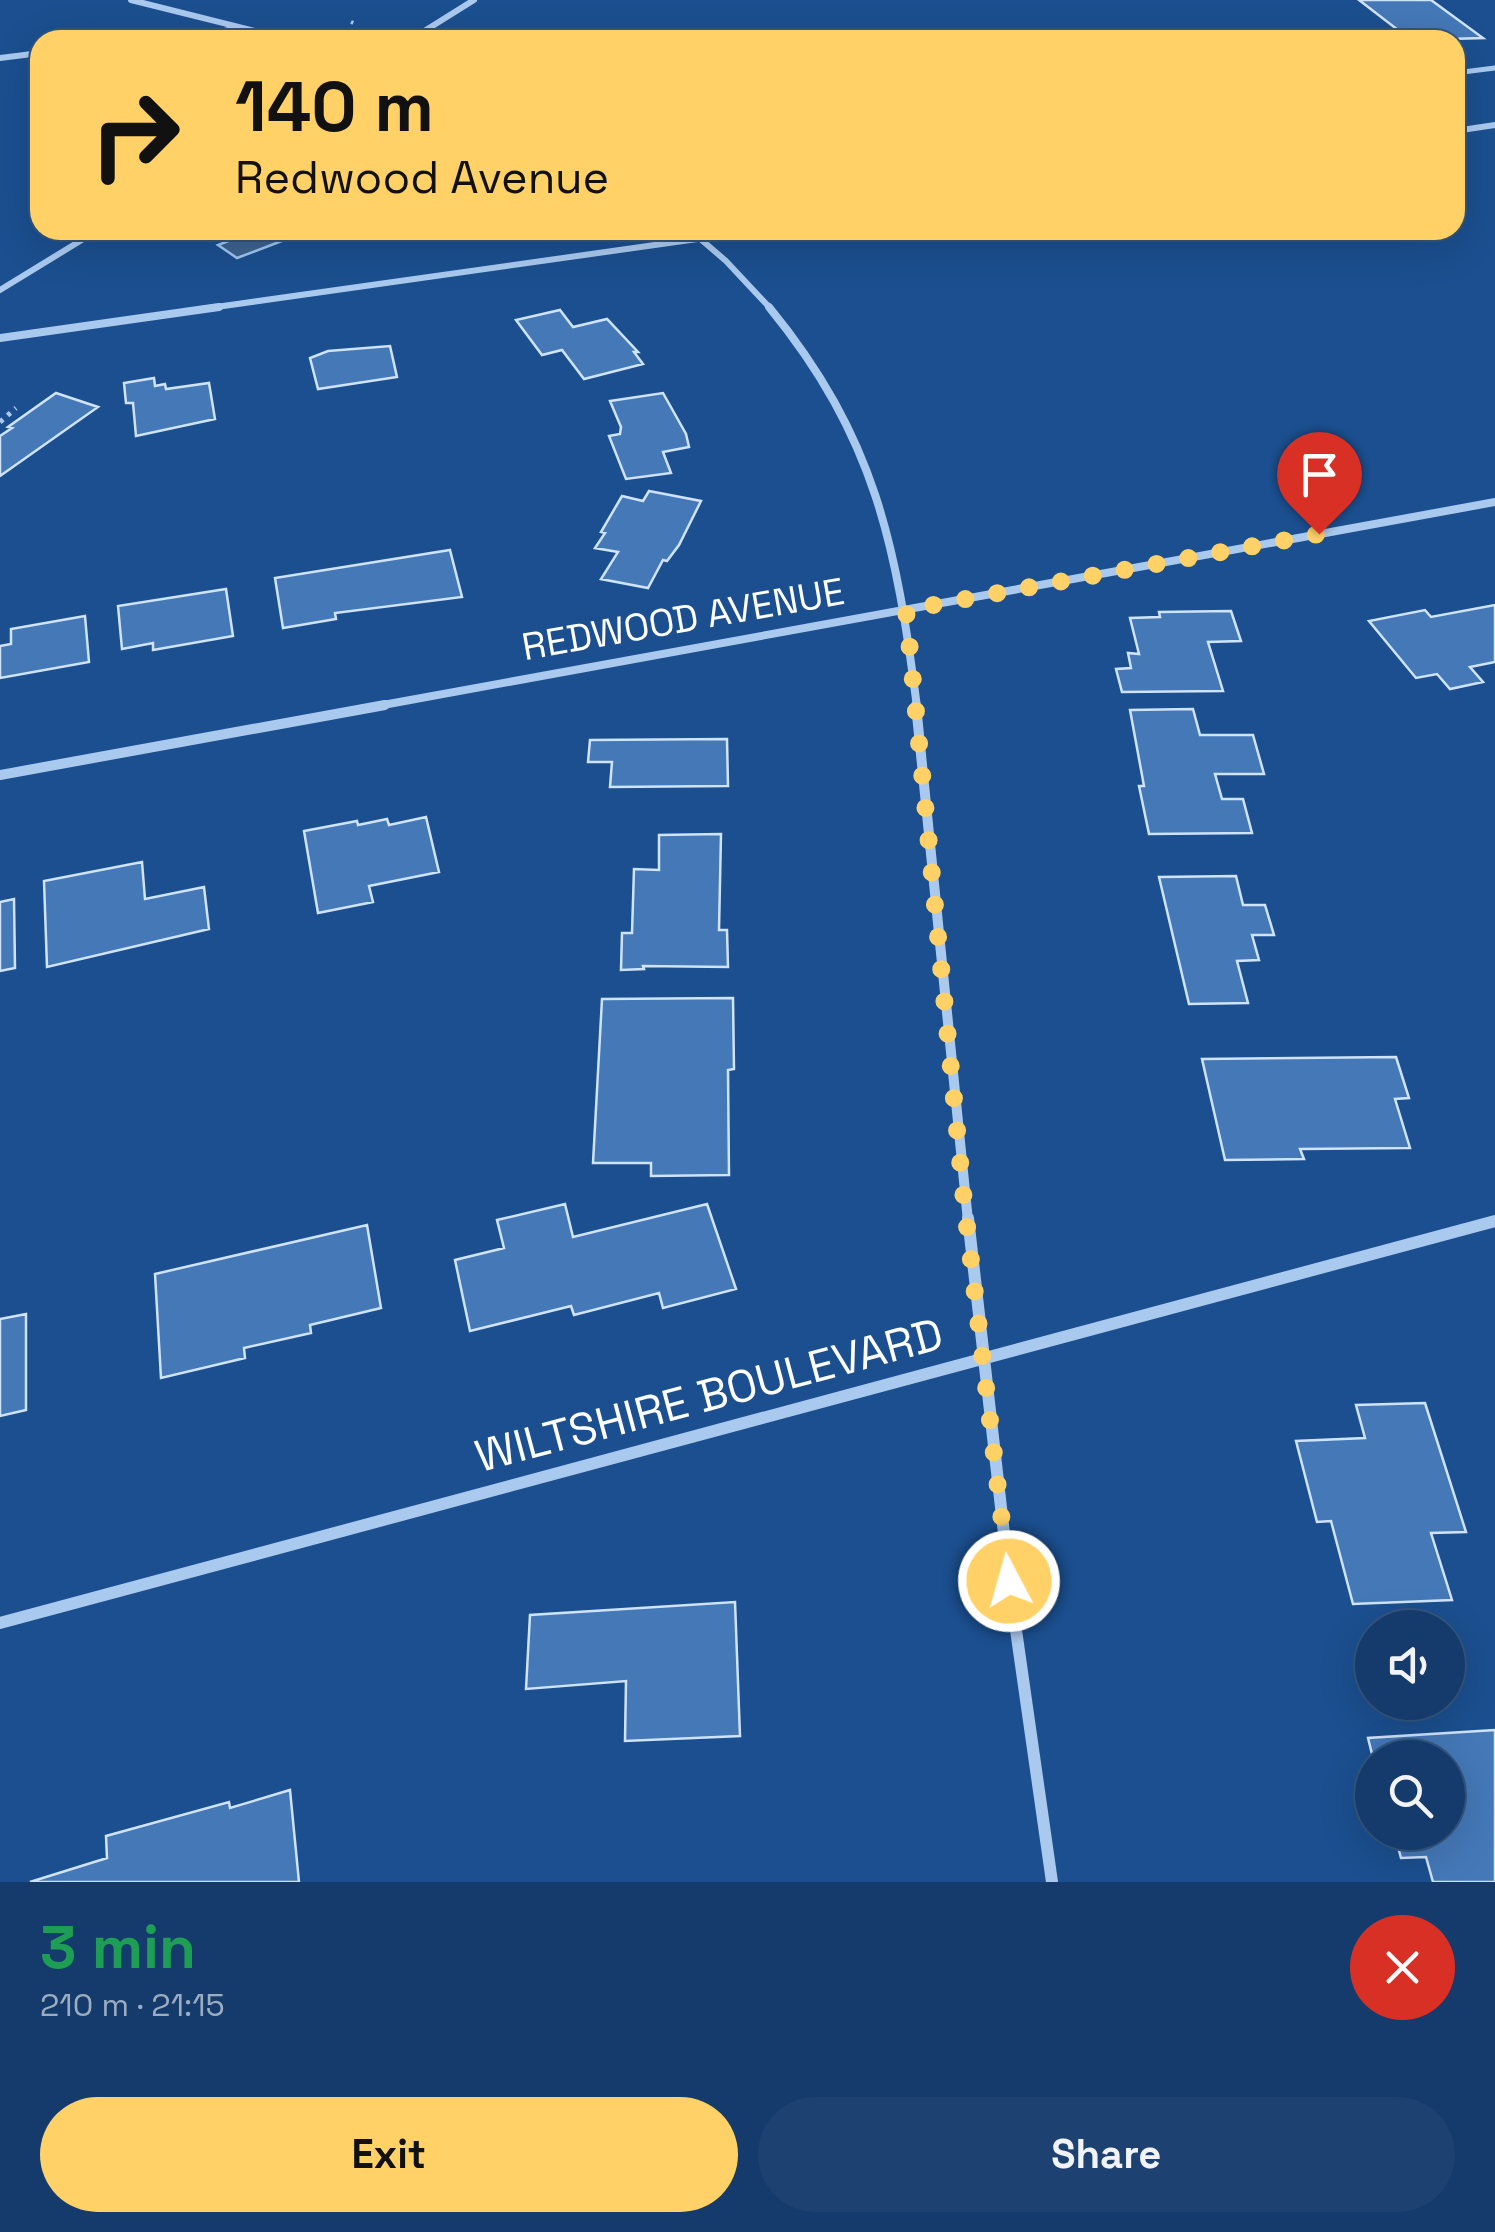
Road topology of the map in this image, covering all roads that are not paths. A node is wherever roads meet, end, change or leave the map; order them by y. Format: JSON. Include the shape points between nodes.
{"nodes":[{"id":1,"x":131,"y":0,"type":"edge"},
{"id":2,"x":474,"y":0,"type":"edge"},
{"id":3,"x":237,"y":28,"type":"junction"},
{"id":4,"x":228,"y":30,"type":"edge"},
{"id":5,"x":246,"y":30,"type":"edge"},
{"id":6,"x":426,"y":30,"type":"edge"},
{"id":7,"x":30,"y":54,"type":"edge"},
{"id":8,"x":0,"y":58,"type":"edge"},
{"id":9,"x":1495,"y":68,"type":"edge"},
{"id":10,"x":1465,"y":72,"type":"edge"},
{"id":11,"x":1495,"y":125,"type":"edge"},
{"id":12,"x":1465,"y":130,"type":"edge"},
{"id":13,"x":82,"y":240,"type":"edge"},
{"id":14,"x":687,"y":240,"type":"edge"},
{"id":15,"x":703,"y":240,"type":"edge"},
{"id":16,"x":0,"y":290,"type":"edge"},
{"id":17,"x":0,"y":338,"type":"edge"},
{"id":18,"x":1495,"y":502,"type":"edge"},
{"id":19,"x":906,"y":610,"type":"junction"},
{"id":20,"x":0,"y":775,"type":"edge"},
{"id":21,"x":1495,"y":1220,"type":"edge"},
{"id":22,"x":985,"y":1359,"type":"junction"},
{"id":23,"x":0,"y":1623,"type":"edge"},
{"id":24,"x":1052,"y":1882,"type":"edge"}],
"edges":[{"from":1,"to":3,"type":"street"},
{"from":2,"to":6,"type":"street"},
{"from":3,"to":4,"type":"street"},
{"from":3,"to":5,"type":"street"},
{"from":7,"to":8,"type":"street"},
{"from":9,"to":10,"type":"lane"},
{"from":11,"to":12,"type":"street"},
{"from":13,"to":16,"type":"street"},
{"from":14,"to":17,"type":"street"},
{"from":15,"to":19,"type":"street","via":[[762,299],[840,410],[892,545]]},
{"from":18,"to":19,"type":"street","name":"REDWOOD AVENUE"},
{"from":19,"to":20,"type":"street","name":"REDWOOD AVENUE"},
{"from":19,"to":22,"type":"street"},
{"from":21,"to":22,"type":"street","name":"WILTSHIRE BOULEVARD"},
{"from":22,"to":23,"type":"street","name":"WILTSHIRE BOULEVARD"},
{"from":22,"to":24,"type":"street","via":[[1016,1655]]}]}
